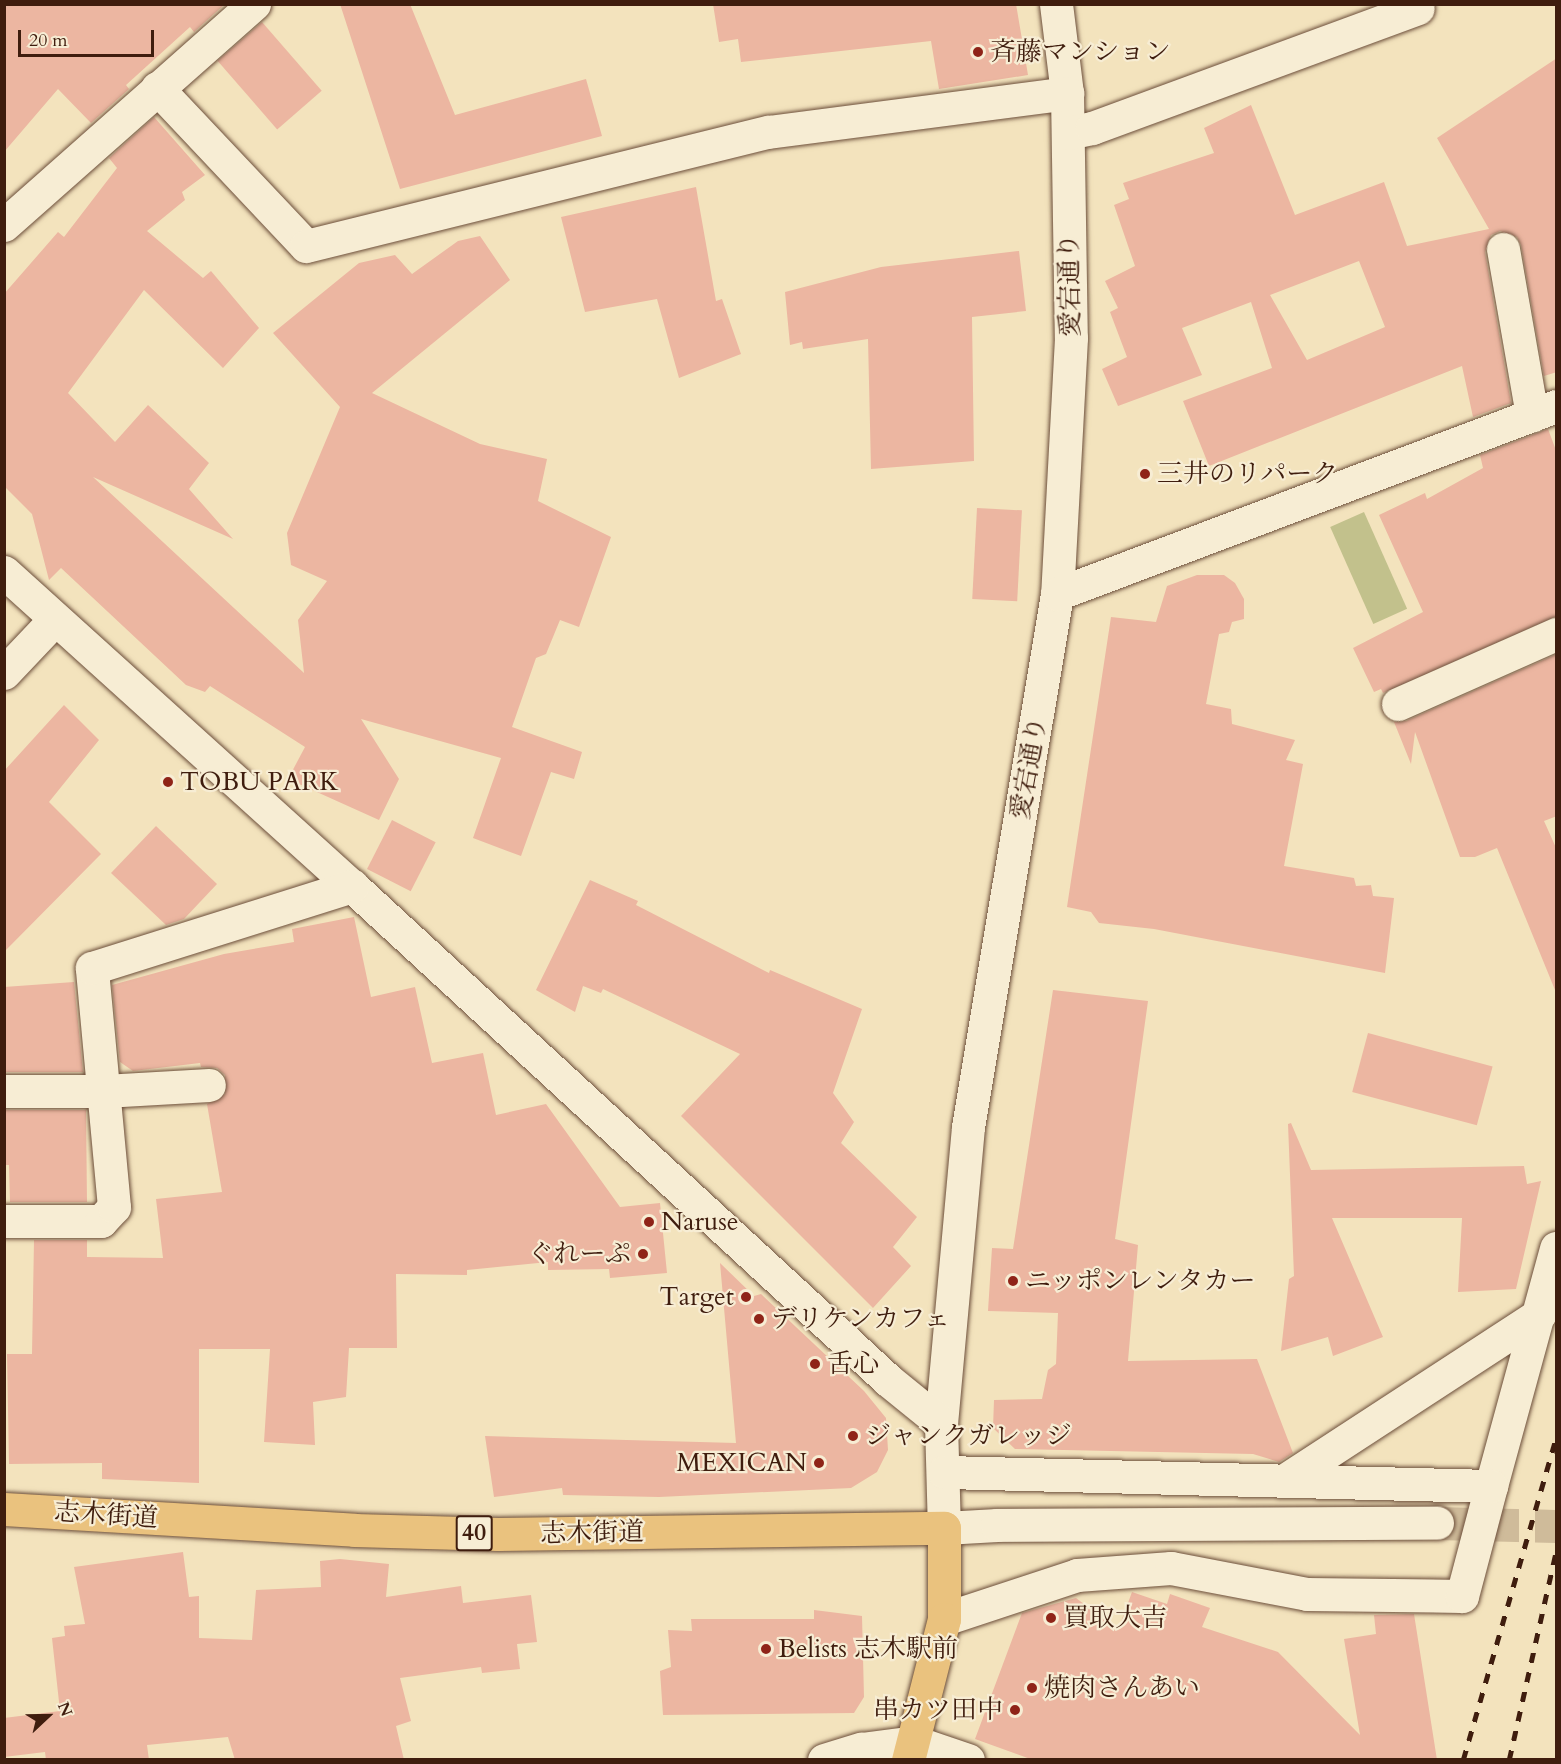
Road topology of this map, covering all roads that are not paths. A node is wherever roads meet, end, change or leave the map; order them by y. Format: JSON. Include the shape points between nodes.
{"nodes":[{"id":1,"x":254,"y":4,"type":"edge"},
{"id":2,"x":1056,"y":4,"type":"edge"},
{"id":3,"x":1418,"y":8,"type":"dead end"},
{"id":4,"x":157,"y":88,"type":"junction"},
{"id":5,"x":1068,"y":93,"type":"junction"},
{"id":6,"x":1068,"y":133,"type":"junction"},
{"id":7,"x":4,"y":225,"type":"edge"},
{"id":8,"x":1503,"y":249,"type":"dead end"},
{"id":9,"x":1544,"y":411,"type":"edge"},
{"id":10,"x":4,"y":572,"type":"edge"},
{"id":11,"x":1057,"y":594,"type":"junction"},
{"id":12,"x":55,"y":620,"type":"junction"},
{"id":13,"x":1557,"y":634,"type":"edge"},
{"id":14,"x":4,"y":673,"type":"edge"},
{"id":15,"x":1398,"y":704,"type":"dead end"},
{"id":16,"x":352,"y":885,"type":"junction"},
{"id":17,"x":209,"y":1085,"type":"dead end"},
{"id":18,"x":4,"y":1091,"type":"edge"},
{"id":19,"x":104,"y":1091,"type":"junction"},
{"id":20,"x":4,"y":1221,"type":"edge"},
{"id":21,"x":1557,"y":1248,"type":"edge"},
{"id":22,"x":1540,"y":1314,"type":"junction"},
{"id":23,"x":941,"y":1423,"type":"junction"},
{"id":24,"x":944,"y":1472,"type":"junction"},
{"id":25,"x":1285,"y":1480,"type":"junction"},
{"id":26,"x":1491,"y":1486,"type":"junction"},
{"id":27,"x":4,"y":1509,"type":"edge"},
{"id":28,"x":1437,"y":1523,"type":"tunnel mouth"},
{"id":29,"x":944,"y":1528,"type":"junction"},
{"id":30,"x":944,"y":1619,"type":"junction"},
{"id":31,"x":912,"y":1751,"type":"edge"},
{"id":32,"x":824,"y":1760,"type":"edge"},
{"id":33,"x":968,"y":1760,"type":"edge"}],
"edges":[{"from":1,"to":4,"type":"street"},
{"from":2,"to":5,"type":"street","name":"愛宕通り"},
{"from":3,"to":6,"type":"street","via":[[1092,128]]},
{"from":4,"to":5,"type":"street","via":[[306,246],[768,132]]},
{"from":4,"to":7,"type":"street"},
{"from":5,"to":6,"type":"street","name":"愛宕通り"},
{"from":6,"to":11,"type":"street","name":"愛宕通り","via":[[1071,338]]},
{"from":8,"to":9,"type":"street"},
{"from":9,"to":11,"type":"street"},
{"from":10,"to":12,"type":"street"},
{"from":11,"to":23,"type":"street","name":"愛宕通り","via":[[968,1127]]},
{"from":12,"to":14,"type":"street"},
{"from":12,"to":16,"type":"street"},
{"from":13,"to":15,"type":"street"},
{"from":16,"to":19,"type":"street","via":[[92,968]]},
{"from":16,"to":23,"type":"street","via":[[888,1380]]},
{"from":17,"to":19,"type":"street"},
{"from":18,"to":19,"type":"street"},
{"from":19,"to":20,"type":"street","via":[[114,1207],[101,1221]]},
{"from":21,"to":22,"type":"street"},
{"from":22,"to":25,"type":"street"},
{"from":22,"to":26,"type":"street"},
{"from":23,"to":24,"type":"street","name":"愛宕通り"},
{"from":24,"to":25,"type":"street"},
{"from":24,"to":29,"type":"street","name":"愛宕通り"},
{"from":25,"to":26,"type":"street"},
{"from":26,"to":30,"type":"street","via":[[1462,1596],[1307,1594],[1171,1568],[1077,1575]]},
{"from":27,"to":29,"type":"main road","name":"志木街道","number":"40","via":[[354,1530],[498,1534]]},
{"from":28,"to":29,"type":"street"},
{"from":29,"to":30,"type":"main road"},
{"from":30,"to":31,"type":"main road"},
{"from":31,"to":32,"type":"street","via":[[861,1749]]},
{"from":31,"to":33,"type":"street"}]}
